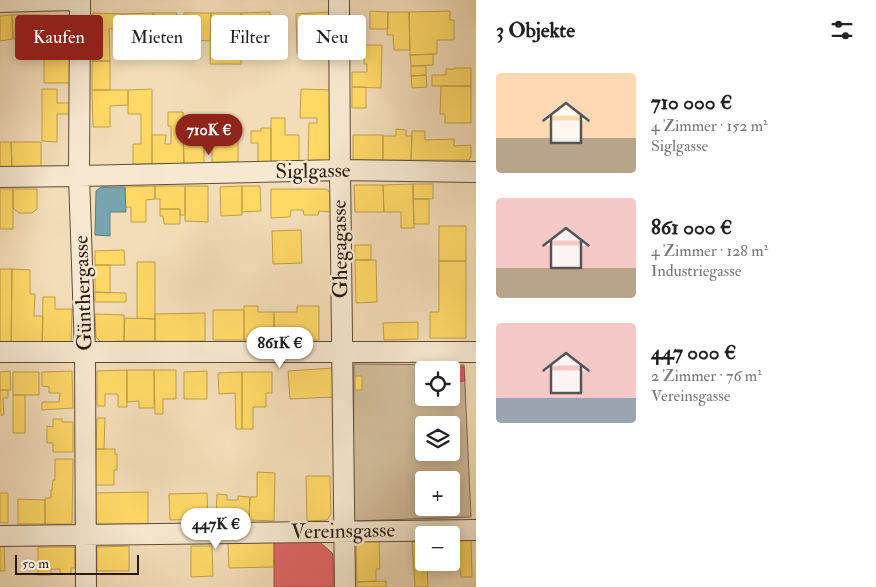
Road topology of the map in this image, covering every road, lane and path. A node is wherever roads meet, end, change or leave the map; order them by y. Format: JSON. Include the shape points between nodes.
{"nodes":[{"id":1,"x":70,"y":0,"type":"edge"},
{"id":2,"x":80,"y":0,"type":"edge"},
{"id":3,"x":339,"y":0,"type":"edge"},
{"id":4,"x":0,"y":2,"type":"edge"},
{"id":5,"x":340,"y":170,"type":"junction"},
{"id":6,"x":476,"y":172,"type":"edge"},
{"id":7,"x":79,"y":176,"type":"junction"},
{"id":8,"x":0,"y":177,"type":"edge"},
{"id":9,"x":342,"y":351,"type":"junction"},
{"id":10,"x":0,"y":352,"type":"edge"},
{"id":11,"x":85,"y":352,"type":"junction"},
{"id":12,"x":476,"y":352,"type":"edge"},
{"id":13,"x":345,"y":530,"type":"junction"},
{"id":14,"x":476,"y":530,"type":"edge"},
{"id":15,"x":0,"y":536,"type":"edge"},
{"id":16,"x":86,"y":536,"type":"junction"},
{"id":17,"x":86,"y":587,"type":"edge"},
{"id":18,"x":345,"y":587,"type":"edge"}],
"edges":[{"from":1,"to":4,"type":"street"},
{"from":2,"to":7,"type":"street","name":"Günthergasse"},
{"from":3,"to":5,"type":"street","name":"Ghegagasse"},
{"from":5,"to":6,"type":"street","name":"Siglgasse"},
{"from":5,"to":7,"type":"street","name":"Siglgasse"},
{"from":5,"to":9,"type":"street","name":"Ghegagasse"},
{"from":7,"to":8,"type":"street","name":"Siglgasse"},
{"from":7,"to":11,"type":"street","name":"Günthergasse"},
{"from":9,"to":11,"type":"street"},
{"from":9,"to":12,"type":"street"},
{"from":9,"to":13,"type":"street","name":"Ghegagasse"},
{"from":10,"to":11,"type":"street"},
{"from":11,"to":16,"type":"street","name":"Günthergasse"},
{"from":13,"to":14,"type":"street","name":"Vereinsgasse"},
{"from":13,"to":16,"type":"street","name":"Vereinsgasse"},
{"from":13,"to":18,"type":"street","name":"Ghegagasse"},
{"from":15,"to":16,"type":"street","name":"Vereinsgasse"},
{"from":16,"to":17,"type":"street","name":"Günthergasse"}]}
